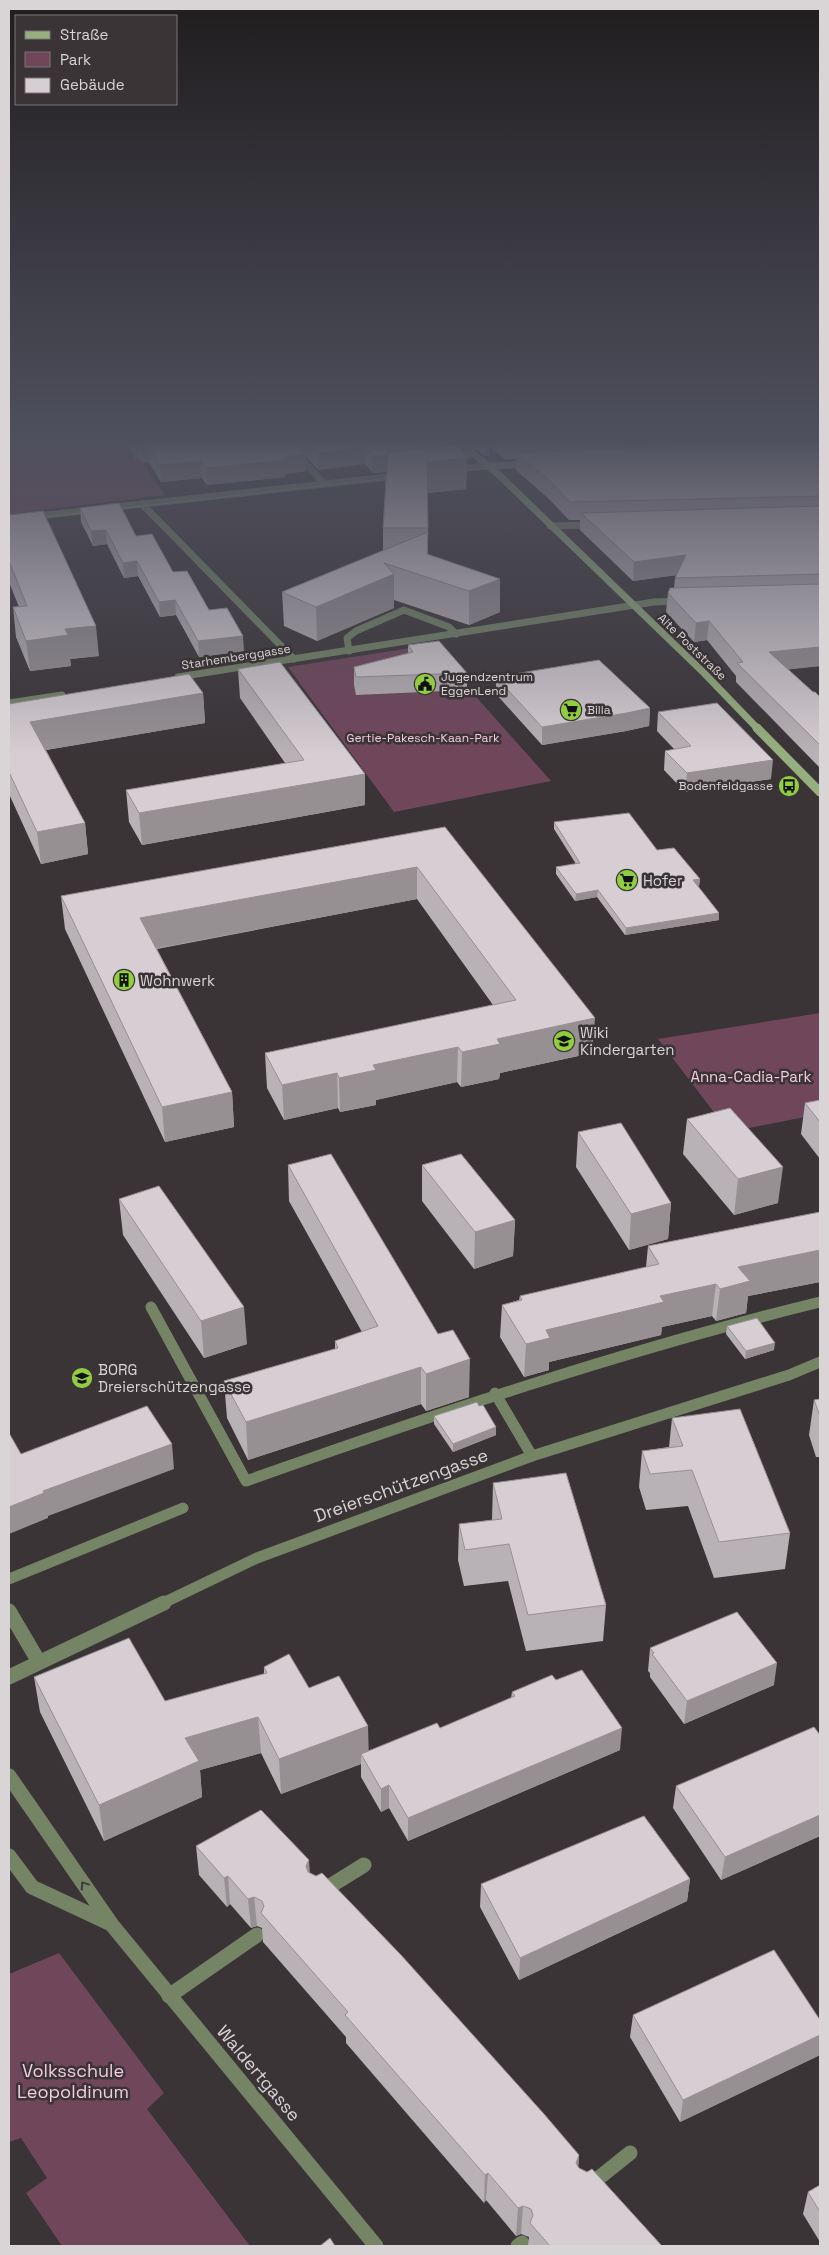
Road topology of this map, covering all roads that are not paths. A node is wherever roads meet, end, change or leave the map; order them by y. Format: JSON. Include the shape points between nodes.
{"nodes":[{"id":1,"x":182,"y":545,"type":"edge"},
{"id":2,"x":570,"y":545,"type":"edge"},
{"id":3,"x":684,"y":601,"type":"edge"},
{"id":4,"x":633,"y":605,"type":"junction"},
{"id":5,"x":456,"y":634,"type":"junction"},
{"id":6,"x":349,"y":651,"type":"junction"},
{"id":7,"x":294,"y":660,"type":"junction"},
{"id":8,"x":166,"y":679,"type":"edge"},
{"id":9,"x":68,"y":694,"type":"edge"},
{"id":10,"x":9,"y":703,"type":"edge"},
{"id":11,"x":820,"y":792,"type":"edge"},
{"id":12,"x":820,"y":1302,"type":"edge"},
{"id":13,"x":151,"y":1307,"type":"dead end"},
{"id":14,"x":820,"y":1362,"type":"edge"},
{"id":15,"x":495,"y":1393,"type":"junction"},
{"id":16,"x":532,"y":1456,"type":"junction"},
{"id":17,"x":183,"y":1508,"type":"dead end"},
{"id":18,"x":9,"y":1579,"type":"edge"},
{"id":19,"x":9,"y":1611,"type":"edge"},
{"id":20,"x":39,"y":1662,"type":"junction"},
{"id":21,"x":9,"y":1678,"type":"edge"},
{"id":22,"x":9,"y":1776,"type":"edge"},
{"id":23,"x":9,"y":1856,"type":"edge"},
{"id":24,"x":364,"y":1865,"type":"dead end"},
{"id":25,"x":317,"y":1894,"type":"edge"},
{"id":26,"x":112,"y":1925,"type":"junction"},
{"id":27,"x":257,"y":1935,"type":"dead end"},
{"id":28,"x":170,"y":1996,"type":"junction"},
{"id":29,"x":630,"y":2153,"type":"dead end"},
{"id":30,"x":583,"y":2190,"type":"edge"},
{"id":31,"x":376,"y":2246,"type":"edge"}],
"edges":[{"from":1,"to":7,"type":"street"},
{"from":2,"to":4,"type":"main road","name":"Alte Poststraße"},
{"from":3,"to":4,"type":"street","name":"Starhemberggasse"},
{"from":4,"to":5,"type":"street","name":"Starhemberggasse"},
{"from":4,"to":11,"type":"main road","name":"Alte Poststraße"},
{"from":5,"to":6,"type":"street","name":"Starhemberggasse"},
{"from":5,"to":6,"type":"street","via":[[449,627],[404,610],[356,631],[348,638]]},
{"from":6,"to":7,"type":"street","name":"Starhemberggasse"},
{"from":7,"to":8,"type":"street","name":"Starhemberggasse"},
{"from":9,"to":10,"type":"street"},
{"from":12,"to":15,"type":"street","via":[[771,1313]]},
{"from":13,"to":15,"type":"street","via":[[246,1481]]},
{"from":14,"to":16,"type":"street","name":"Dreierschützengasse","via":[[789,1375]]},
{"from":15,"to":16,"type":"street"},
{"from":16,"to":20,"type":"street","name":"Dreierschützengasse","via":[[257,1558]]},
{"from":17,"to":18,"type":"street"},
{"from":19,"to":20,"type":"street"},
{"from":20,"to":21,"type":"street","name":"Dreierschützengasse"},
{"from":26,"to":22,"type":"street","name":"Waldertgasse","one_way":true},
{"from":23,"to":26,"type":"street","name":"Waldertgasse","via":[[32,1887]]},
{"from":24,"to":25,"type":"street"},
{"from":26,"to":28,"type":"street","name":"Waldertgasse"},
{"from":27,"to":28,"type":"street"},
{"from":28,"to":31,"type":"street","name":"Waldertgasse"},
{"from":29,"to":30,"type":"street"}]}
